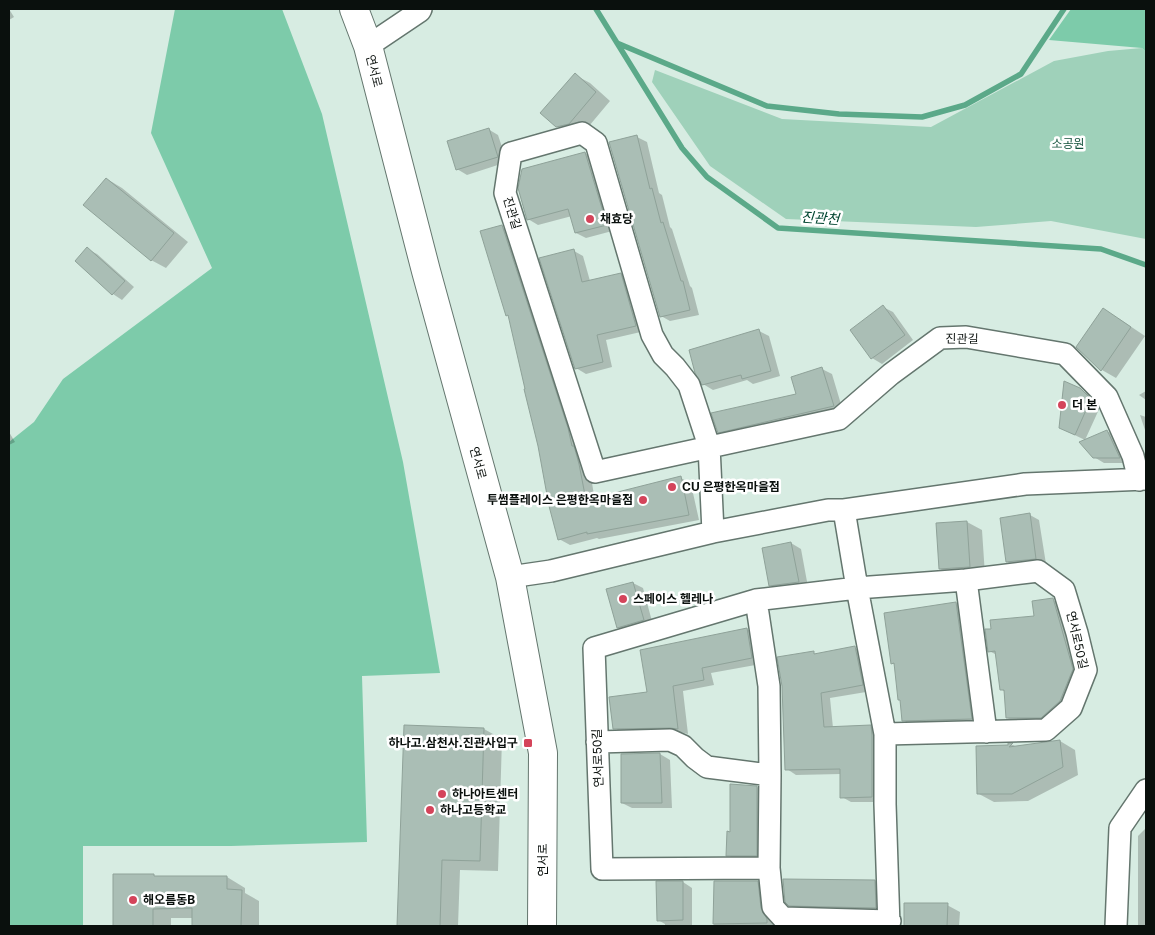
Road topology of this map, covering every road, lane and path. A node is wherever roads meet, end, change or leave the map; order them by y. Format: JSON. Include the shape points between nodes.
{"nodes":[{"id":1,"x":354,"y":9,"type":"edge"},
{"id":2,"x":421,"y":9,"type":"edge"},
{"id":3,"x":368,"y":46,"type":"junction"},
{"id":4,"x":709,"y":446,"type":"junction"},
{"id":5,"x":1142,"y":480,"type":"edge"},
{"id":6,"x":844,"y":510,"type":"junction"},
{"id":7,"x":713,"y":532,"type":"junction"},
{"id":8,"x":510,"y":577,"type":"junction"},
{"id":9,"x":966,"y":580,"type":"junction"},
{"id":10,"x":857,"y":588,"type":"junction"},
{"id":11,"x":756,"y":600,"type":"junction"},
{"id":12,"x":986,"y":732,"type":"junction"},
{"id":13,"x":885,"y":734,"type":"junction"},
{"id":14,"x":597,"y":742,"type":"junction"},
{"id":15,"x":770,"y":775,"type":"junction"},
{"id":16,"x":1146,"y":790,"type":"edge"},
{"id":17,"x":769,"y":868,"type":"junction"},
{"id":18,"x":890,"y":924,"type":"edge"},
{"id":19,"x":542,"y":926,"type":"edge"},
{"id":20,"x":1116,"y":926,"type":"edge"}],
"edges":[{"from":1,"to":3,"type":"main road","name":"연서로"},
{"from":2,"to":3,"type":"street"},
{"from":3,"to":8,"type":"main road","name":"연서로"},
{"from":4,"to":4,"type":"street","name":"진관길","via":[[689,385],[663,355],[652,335],[596,143],[582,133],[511,153],[505,193],[595,472]]},
{"from":4,"to":5,"type":"street","name":"진관길","via":[[838,419],[940,338],[966,337],[1065,354],[1106,397]]},
{"from":4,"to":7,"type":"street","name":"진관길"},
{"from":5,"to":6,"type":"street","name":"진관길","via":[[1025,484]]},
{"from":6,"to":7,"type":"street","name":"진관길","via":[[774,519]]},
{"from":6,"to":10,"type":"street"},
{"from":7,"to":8,"type":"street","name":"진관길","via":[[551,571]]},
{"from":8,"to":19,"type":"main road","name":"연서로","via":[[543,753]]},
{"from":9,"to":10,"type":"street","name":"연서로50길"},
{"from":9,"to":12,"type":"street"},
{"from":9,"to":12,"type":"street","name":"연서로50길","via":[[1038,571],[1064,590],[1086,670],[1071,708],[1046,730]]},
{"from":10,"to":11,"type":"street","name":"연서로50길"},
{"from":10,"to":13,"type":"street"},
{"from":11,"to":14,"type":"street","name":"연서로50길","via":[[594,648]]},
{"from":11,"to":15,"type":"street","via":[[769,686]]},
{"from":12,"to":13,"type":"street","name":"연서로50길"},
{"from":13,"to":18,"type":"street"},
{"from":14,"to":15,"type":"street","via":[[670,740],[683,746],[707,767]]},
{"from":14,"to":17,"type":"street","name":"연서로50길","via":[[602,869]]},
{"from":15,"to":17,"type":"street"},
{"from":16,"to":20,"type":"street","via":[[1120,828]]},
{"from":17,"to":18,"type":"street","via":[[773,907],[783,918]]}]}
